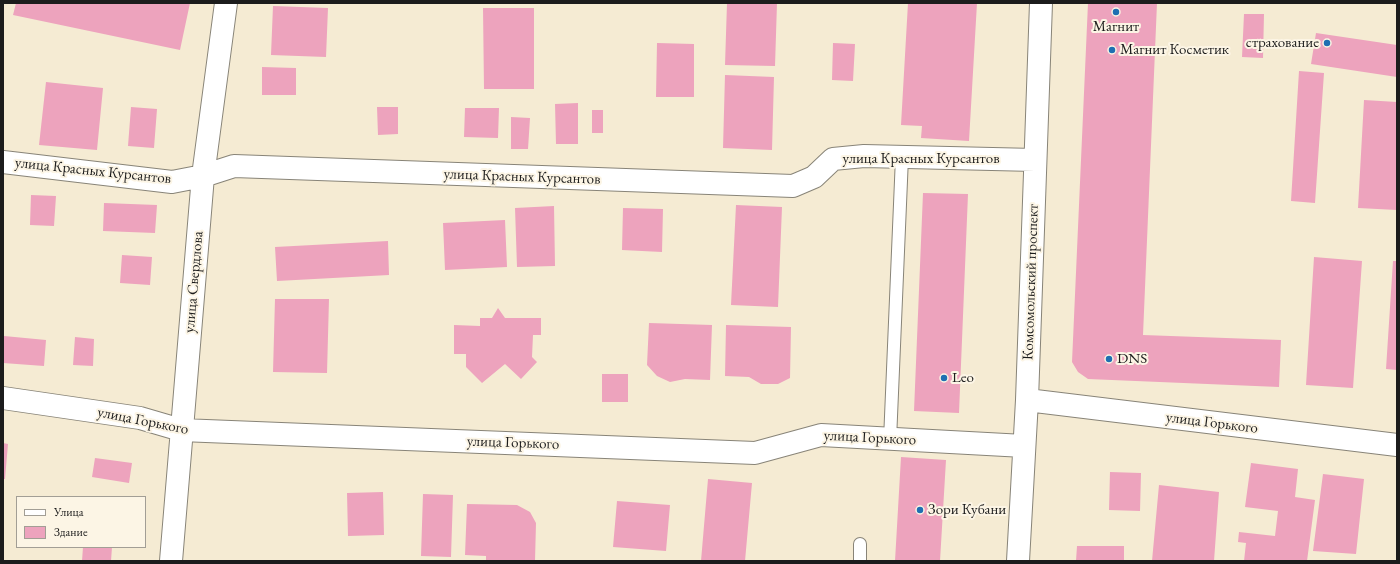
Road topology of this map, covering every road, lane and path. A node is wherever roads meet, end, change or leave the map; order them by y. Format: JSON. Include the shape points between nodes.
{"nodes":[{"id":1,"x":226,"y":3,"type":"edge"},
{"id":2,"x":1042,"y":3,"type":"edge"},
{"id":3,"x":902,"y":157,"type":"junction"},
{"id":4,"x":1035,"y":160,"type":"junction"},
{"id":5,"x":3,"y":162,"type":"edge"},
{"id":6,"x":203,"y":176,"type":"junction"},
{"id":7,"x":3,"y":398,"type":"edge"},
{"id":8,"x":1027,"y":400,"type":"junction"},
{"id":9,"x":181,"y":430,"type":"junction"},
{"id":10,"x":890,"y":440,"type":"junction"},
{"id":11,"x":1397,"y":445,"type":"edge"},
{"id":12,"x":1024,"y":446,"type":"junction"},
{"id":13,"x":860,"y":544,"type":"dead end"},
{"id":14,"x":171,"y":561,"type":"edge"},
{"id":15,"x":860,"y":561,"type":"edge"},
{"id":16,"x":1018,"y":561,"type":"edge"}],
"edges":[{"from":1,"to":6,"type":"street","name":"улица Свердлова"},
{"from":2,"to":4,"type":"street","name":"Комсомольский проспект"},
{"from":3,"to":4,"type":"street","name":"улица Красных Курсантов"},
{"from":3,"to":6,"type":"street","name":"улица Красных Курсантов","via":[[864,156],[833,159],[814,177],[793,186],[234,166]]},
{"from":3,"to":10,"type":"lane"},
{"from":4,"to":8,"type":"street","name":"Комсомольский проспект"},
{"from":5,"to":6,"type":"street","name":"улица Красных Курсантов","via":[[172,182]]},
{"from":6,"to":9,"type":"street","name":"улица Свердлова"},
{"from":7,"to":9,"type":"street","name":"улица Горького","via":[[140,418]]},
{"from":8,"to":11,"type":"street","name":"улица Горького"},
{"from":8,"to":12,"type":"street","name":"Комсомольский проспект"},
{"from":9,"to":10,"type":"street","name":"улица Горького","via":[[755,453],[821,434]]},
{"from":9,"to":14,"type":"street","name":"улица Свердлова"},
{"from":10,"to":12,"type":"street","name":"улица Горького"},
{"from":12,"to":16,"type":"street","name":"Комсомольский проспект"},
{"from":13,"to":15,"type":"lane"}]}
